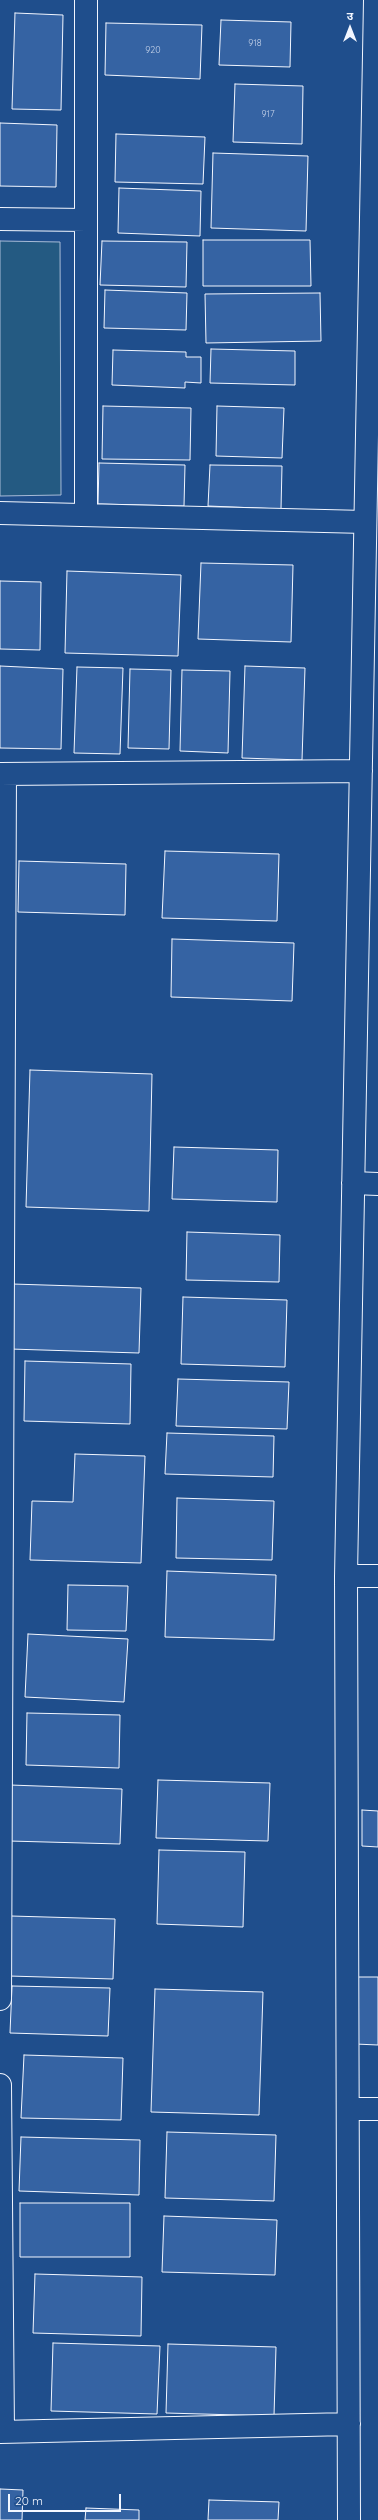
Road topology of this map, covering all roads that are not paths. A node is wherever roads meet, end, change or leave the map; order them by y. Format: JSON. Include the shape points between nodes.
{"nodes":[{"id":1,"x":86,"y":0,"type":"edge"},
{"id":2,"x":375,"y":0,"type":"edge"},
{"id":3,"x":375,"y":138,"type":"edge"},
{"id":4,"x":0,"y":219,"type":"edge"},
{"id":5,"x":86,"y":220,"type":"junction"},
{"id":6,"x":0,"y":514,"type":"edge"},
{"id":7,"x":86,"y":515,"type":"junction"},
{"id":8,"x":365,"y":522,"type":"junction"},
{"id":9,"x":361,"y":770,"type":"junction"},
{"id":10,"x":2,"y":774,"type":"edge"},
{"id":11,"x":369,"y":820,"type":"edge"},
{"id":12,"x":2,"y":1125,"type":"edge"},
{"id":13,"x":353,"y":1184,"type":"junction"},
{"id":14,"x":378,"y":1184,"type":"edge"},
{"id":15,"x":1,"y":1426,"type":"edge"},
{"id":16,"x":346,"y":1576,"type":"junction"},
{"id":17,"x":378,"y":1576,"type":"edge"},
{"id":18,"x":0,"y":1721,"type":"edge"},
{"id":19,"x":0,"y":1999,"type":"edge"},
{"id":20,"x":0,"y":2085,"type":"edge"},
{"id":21,"x":348,"y":2109,"type":"junction"},
{"id":22,"x":378,"y":2109,"type":"edge"},
{"id":23,"x":349,"y":2424,"type":"junction"},
{"id":24,"x":2,"y":2432,"type":"edge"},
{"id":25,"x":349,"y":2520,"type":"edge"}],
"edges":[{"from":1,"to":5,"type":"street"},
{"from":2,"to":3,"type":"street"},
{"from":3,"to":8,"type":"street"},
{"from":4,"to":5,"type":"street"},
{"from":5,"to":7,"type":"street"},
{"from":6,"to":7,"type":"street"},
{"from":7,"to":8,"type":"street"},
{"from":8,"to":9,"type":"street"},
{"from":9,"to":10,"type":"street"},
{"from":9,"to":11,"type":"street"},
{"from":10,"to":12,"type":"street"},
{"from":11,"to":13,"type":"street"},
{"from":12,"to":15,"type":"street"},
{"from":13,"to":14,"type":"street"},
{"from":13,"to":16,"type":"street"},
{"from":15,"to":18,"type":"street"},
{"from":16,"to":17,"type":"street"},
{"from":16,"to":21,"type":"street"},
{"from":18,"to":19,"type":"street"},
{"from":20,"to":24,"type":"street"},
{"from":21,"to":22,"type":"street"},
{"from":21,"to":23,"type":"street"},
{"from":23,"to":24,"type":"street"},
{"from":23,"to":25,"type":"street"}]}
